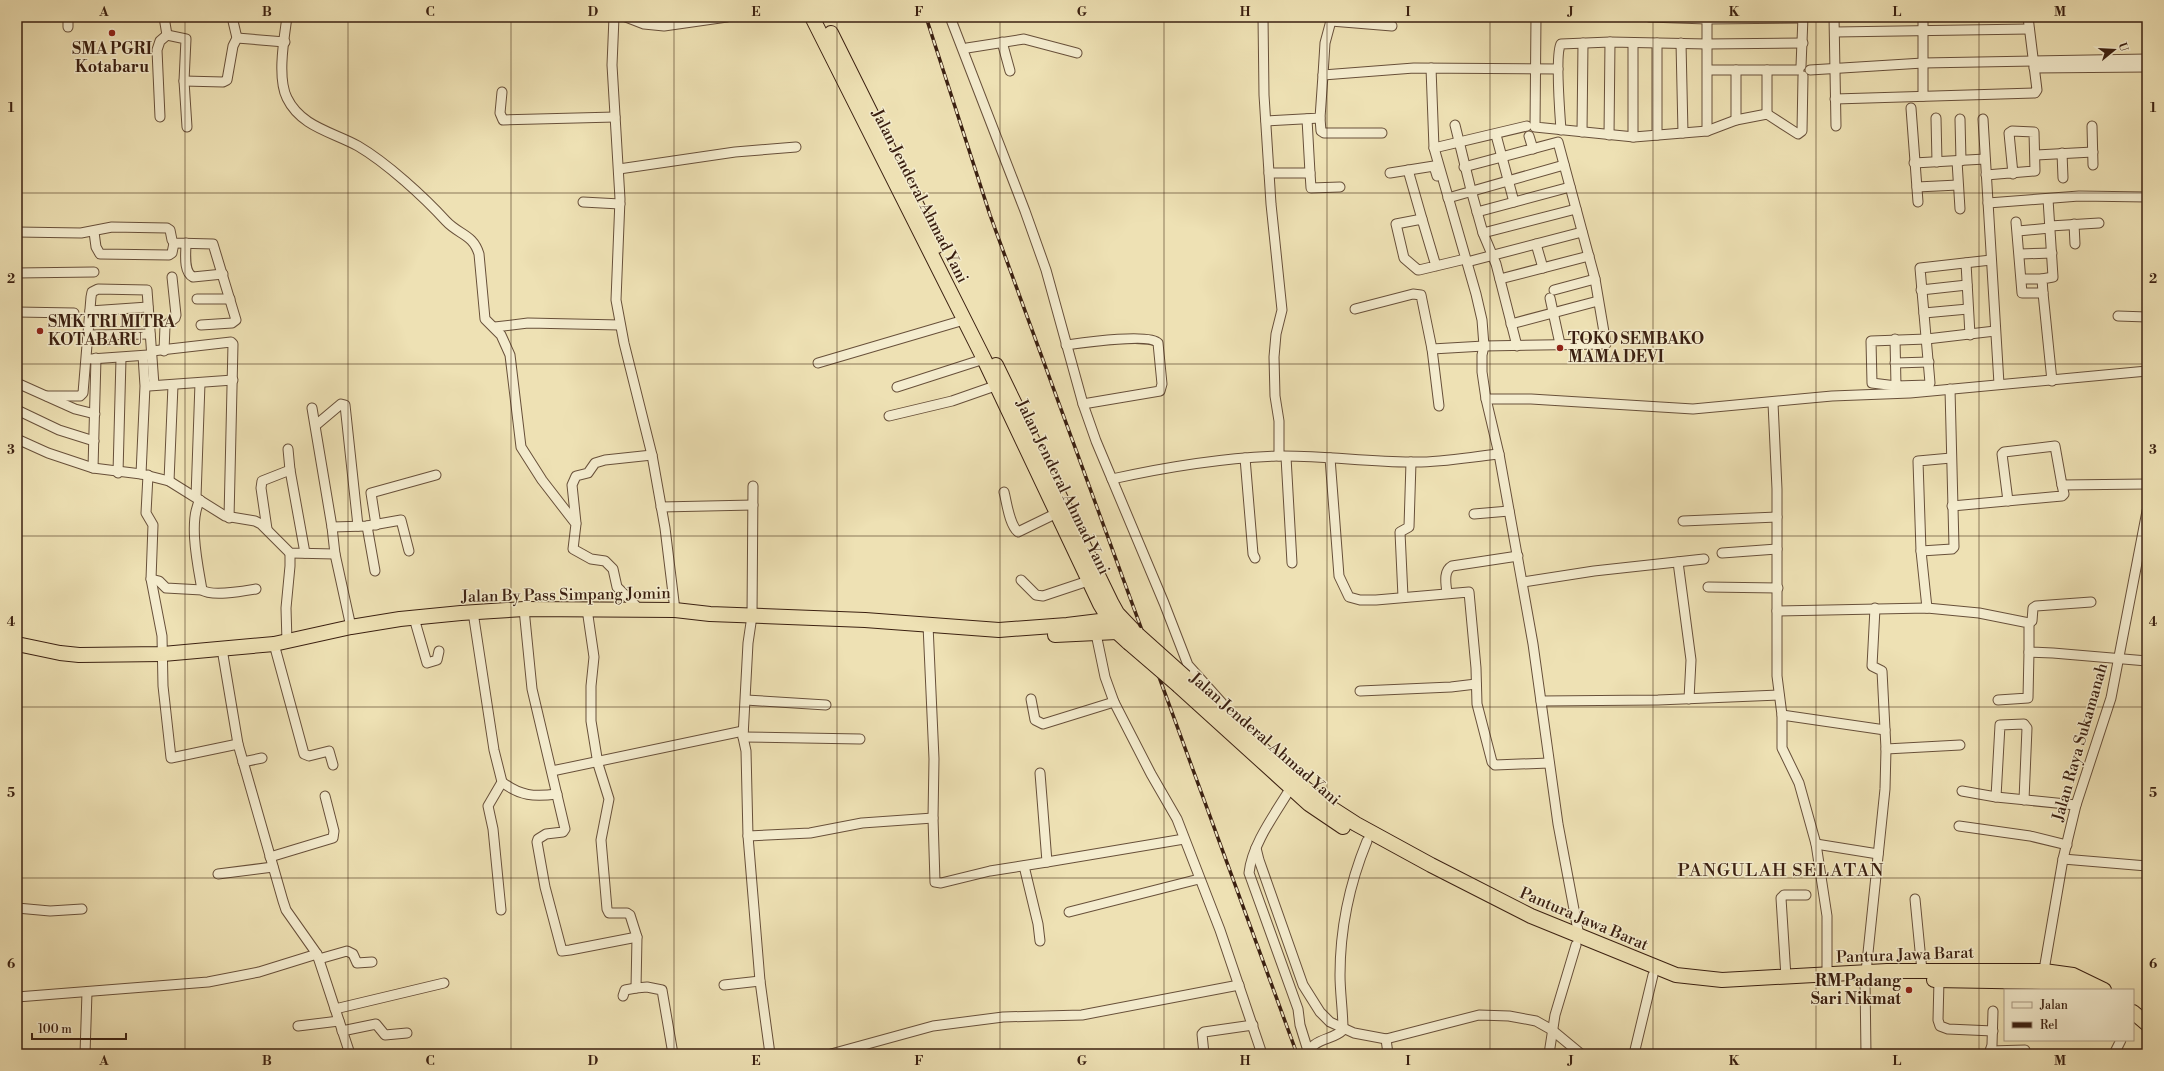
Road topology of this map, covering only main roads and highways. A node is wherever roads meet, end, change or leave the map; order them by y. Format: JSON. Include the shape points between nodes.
{"nodes":[{"id":1,"x":812,"y":17,"type":"edge"},
{"id":2,"x":822,"y":17,"type":"edge"},
{"id":3,"x":1100,"y":604,"type":"junction"},
{"id":4,"x":1108,"y":620,"type":"junction"},
{"id":5,"x":1067,"y":625,"type":"junction"},
{"id":6,"x":1095,"y":628,"type":"junction"},
{"id":7,"x":999,"y":630,"type":"junction"},
{"id":8,"x":1117,"y":632,"type":"junction"},
{"id":9,"x":1133,"y":638,"type":"junction"},
{"id":10,"x":17,"y":644,"type":"edge"},
{"id":11,"x":1273,"y":764,"type":"joint"},
{"id":12,"x":1293,"y":784,"type":"junction"},
{"id":13,"x":1578,"y":940,"type":"junction"},
{"id":14,"x":1865,"y":976,"type":"junction"},
{"id":15,"x":2043,"y":976,"type":"junction"},
{"id":16,"x":2078,"y":989,"type":"edge"},
{"id":17,"x":2102,"y":989,"type":"edge"},
{"id":18,"x":2134,"y":1013,"type":"edge"},
{"id":19,"x":2147,"y":1024,"type":"edge"},
{"id":20,"x":2134,"y":1025,"type":"edge"},
{"id":21,"x":2147,"y":1035,"type":"edge"}],
"edges":[{"from":1,"to":3,"type":"highway","name":"Jalan Jenderal Ahmad Yani","via":[[984,359]]},
{"from":2,"to":9,"type":"highway","via":[[1100,581]]},
{"from":3,"to":4,"type":"highway","name":"Jalan Jenderal Ahmad Yani"},
{"from":3,"to":5,"type":"highway","via":[[1091,615]]},
{"from":4,"to":6,"type":"highway","name":"Jalan By Pass Simpang Jomin"},
{"from":4,"to":8,"type":"highway","name":"Jalan Jenderal Ahmad Yani"},
{"from":5,"to":6,"type":"highway","name":"Jalan By Pass Simpang Jomin"},
{"from":5,"to":7,"type":"highway","name":"Jalan By Pass Simpang Jomin"},
{"from":6,"to":7,"type":"highway","name":"Jalan By Pass Simpang Jomin","via":[[1029,636]]},
{"from":6,"to":8,"type":"highway","name":"Jalan By Pass Simpang Jomin"},
{"from":7,"to":10,"type":"highway","name":"Jalan By Pass Simpang Jomin","via":[[675,610],[524,609],[414,618],[351,627],[281,643],[163,654],[80,655]]},
{"from":8,"to":9,"type":"highway","name":"Jalan Jenderal Ahmad Yani"},
{"from":9,"to":11,"type":"highway","name":"Jalan Jenderal Ahmad Yani","bridge":true},
{"from":11,"to":12,"type":"highway","name":"Pantura Jawa Barat"},
{"from":12,"to":13,"type":"highway","name":"Pantura Jawa Barat","via":[[1398,847]]},
{"from":12,"to":13,"type":"highway","name":"Jalan Jenderal Ahmad Yani","via":[[1319,812],[1367,841],[1508,915]]},
{"from":13,"to":14,"type":"highway","name":"Pantura Jawa Barat","via":[[1689,978],[1722,980],[1827,974]]},
{"from":13,"to":14,"type":"highway","name":"Jalan Jenderal Ahmad Yani","via":[[1675,984],[1700,987]]},
{"from":14,"to":15,"type":"highway","name":"Jalan Jenderal Ahmad Yani","via":[[1939,980]]},
{"from":14,"to":15,"type":"highway","name":"Pantura Jawa Barat","via":[[1922,971]]},
{"from":15,"to":16,"type":"highway","name":"Jalan Jenderal Ahmad Yani"},
{"from":15,"to":17,"type":"highway","name":"Pantura Jawa Barat","via":[[2073,975]]},
{"from":18,"to":19,"type":"highway"},
{"from":20,"to":21,"type":"highway"}]}
